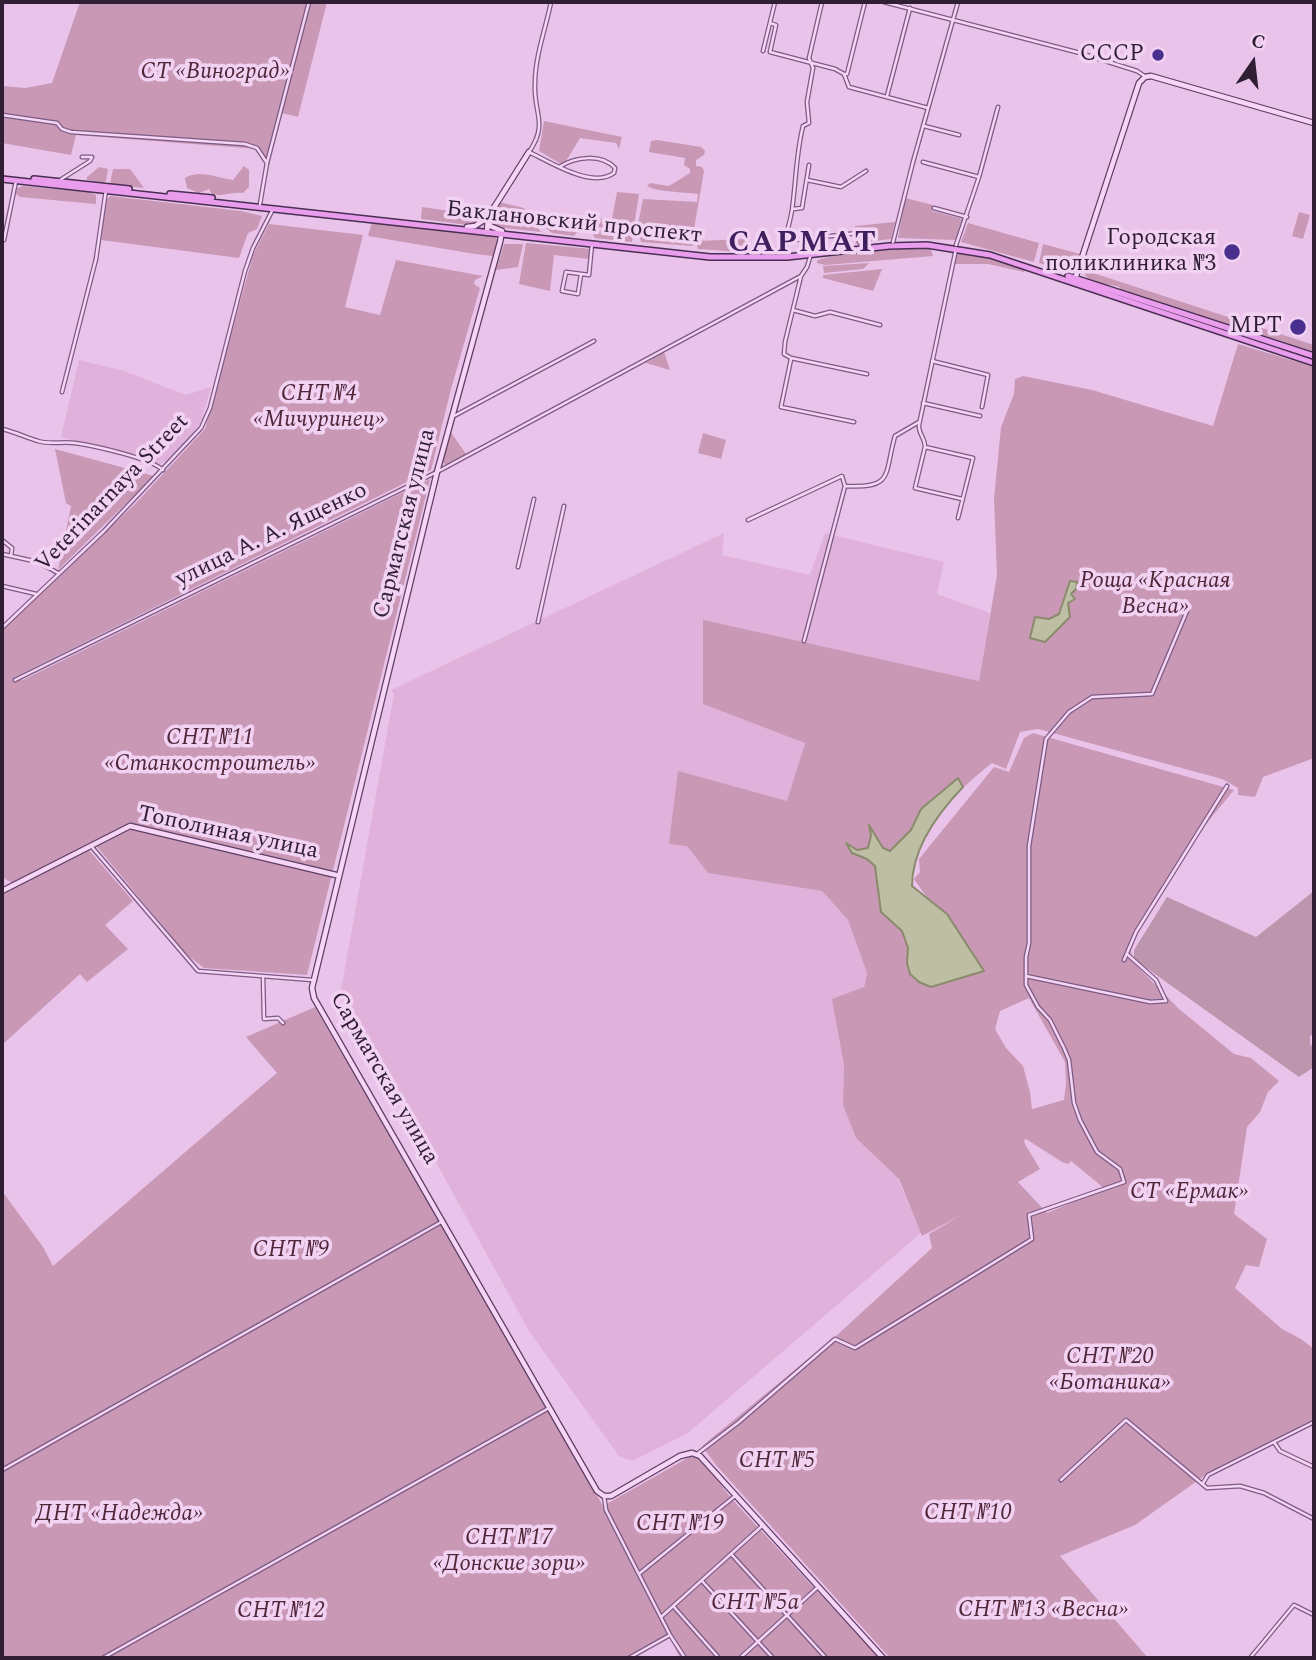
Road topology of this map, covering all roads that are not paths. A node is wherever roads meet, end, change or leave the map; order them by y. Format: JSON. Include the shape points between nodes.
{"nodes":[{"id":1,"x":309,"y":2,"type":"edge"},
{"id":2,"x":551,"y":2,"type":"edge"},
{"id":3,"x":775,"y":2,"type":"edge"},
{"id":4,"x":822,"y":2,"type":"edge"},
{"id":5,"x":865,"y":2,"type":"edge"},
{"id":6,"x":884,"y":2,"type":"edge"},
{"id":7,"x":958,"y":2,"type":"edge"},
{"id":8,"x":910,"y":8,"type":"junction"},
{"id":9,"x":954,"y":19,"type":"junction"},
{"id":10,"x":770,"y":23,"type":"junction"},
{"id":11,"x":763,"y":51,"type":"dead end"},
{"id":12,"x":810,"y":63,"type":"junction"},
{"id":13,"x":844,"y":74,"type":"junction"},
{"id":14,"x":1146,"y":77,"type":"junction"},
{"id":15,"x":887,"y":97,"type":"junction"},
{"id":16,"x":998,"y":107,"type":"dead end"},
{"id":17,"x":929,"y":108,"type":"junction"},
{"id":18,"x":2,"y":116,"type":"edge"},
{"id":19,"x":1314,"y":123,"type":"edge"},
{"id":20,"x":924,"y":126,"type":"junction"},
{"id":21,"x":959,"y":135,"type":"dead end"},
{"id":22,"x":529,"y":152,"type":"junction"},
{"id":23,"x":82,"y":157,"type":"dead end"},
{"id":24,"x":923,"y":162,"type":"dead end"},
{"id":25,"x":267,"y":163,"type":"junction"},
{"id":26,"x":809,"y":165,"type":"dead end"},
{"id":27,"x":559,"y":167,"type":"junction"},
{"id":28,"x":866,"y":171,"type":"dead end"},
{"id":29,"x":2,"y":177,"type":"edge"},
{"id":30,"x":979,"y":177,"type":"junction"},
{"id":31,"x":807,"y":180,"type":"junction"},
{"id":32,"x":16,"y":181,"type":"junction"},
{"id":33,"x":57,"y":182,"type":"junction"},
{"id":34,"x":107,"y":189,"type":"junction"},
{"id":35,"x":260,"y":204,"type":"junction"},
{"id":36,"x":275,"y":207,"type":"junction"},
{"id":37,"x":934,"y":208,"type":"dead end"},
{"id":38,"x":792,"y":209,"type":"junction"},
{"id":39,"x":488,"y":217,"type":"junction"},
{"id":40,"x":967,"y":217,"type":"junction"},
{"id":41,"x":467,"y":227,"type":"junction"},
{"id":42,"x":487,"y":231,"type":"junction"},
{"id":43,"x":501,"y":233,"type":"junction"},
{"id":44,"x":812,"y":238,"type":"junction"},
{"id":45,"x":4,"y":240,"type":"dead end"},
{"id":46,"x":786,"y":241,"type":"junction"},
{"id":47,"x":893,"y":242,"type":"junction"},
{"id":48,"x":592,"y":244,"type":"junction"},
{"id":49,"x":863,"y":245,"type":"junction"},
{"id":50,"x":956,"y":246,"type":"junction"},
{"id":51,"x":693,"y":253,"type":"junction"},
{"id":52,"x":787,"y":253,"type":"junction"},
{"id":53,"x":811,"y":253,"type":"junction"},
{"id":54,"x":581,"y":274,"type":"junction"},
{"id":55,"x":801,"y":276,"type":"junction"},
{"id":56,"x":1074,"y":281,"type":"junction"},
{"id":57,"x":793,"y":310,"type":"junction"},
{"id":58,"x":880,"y":325,"type":"dead end"},
{"id":59,"x":594,"y":341,"type":"dead end"},
{"id":60,"x":1314,"y":356,"type":"edge"},
{"id":61,"x":791,"y":358,"type":"junction"},
{"id":62,"x":932,"y":361,"type":"junction"},
{"id":63,"x":1314,"y":363,"type":"edge"},
{"id":64,"x":867,"y":374,"type":"dead end"},
{"id":65,"x":62,"y":392,"type":"dead end"},
{"id":66,"x":923,"y":403,"type":"junction"},
{"id":67,"x":982,"y":407,"type":"dead end"},
{"id":68,"x":980,"y":416,"type":"dead end"},
{"id":69,"x":451,"y":418,"type":"junction"},
{"id":70,"x":854,"y":422,"type":"dead end"},
{"id":71,"x":919,"y":422,"type":"junction"},
{"id":72,"x":2,"y":429,"type":"edge"},
{"id":73,"x":925,"y":447,"type":"junction"},
{"id":74,"x":163,"y":470,"type":"junction"},
{"id":75,"x":437,"y":472,"type":"junction"},
{"id":76,"x":845,"y":486,"type":"junction"},
{"id":77,"x":534,"y":499,"type":"dead end"},
{"id":78,"x":962,"y":499,"type":"junction"},
{"id":79,"x":564,"y":506,"type":"dead end"},
{"id":80,"x":958,"y":518,"type":"dead end"},
{"id":81,"x":748,"y":520,"type":"dead end"},
{"id":82,"x":2,"y":540,"type":"edge"},
{"id":83,"x":2,"y":554,"type":"edge"},
{"id":84,"x":11,"y":556,"type":"junction"},
{"id":85,"x":518,"y":567,"type":"dead end"},
{"id":86,"x":59,"y":574,"type":"junction"},
{"id":87,"x":2,"y":586,"type":"edge"},
{"id":88,"x":37,"y":594,"type":"junction"},
{"id":89,"x":1187,"y":611,"type":"dead end"},
{"id":90,"x":2,"y":618,"type":"edge"},
{"id":91,"x":10,"y":620,"type":"junction"},
{"id":92,"x":538,"y":622,"type":"dead end"},
{"id":93,"x":2,"y":628,"type":"edge"},
{"id":94,"x":804,"y":641,"type":"dead end"},
{"id":95,"x":15,"y":680,"type":"dead end"},
{"id":96,"x":1227,"y":786,"type":"dead end"},
{"id":97,"x":92,"y":846,"type":"junction"},
{"id":98,"x":336,"y":875,"type":"dead end"},
{"id":99,"x":2,"y":891,"type":"edge"},
{"id":100,"x":1127,"y":954,"type":"junction"},
{"id":101,"x":1124,"y":960,"type":"dead end"},
{"id":102,"x":263,"y":976,"type":"junction"},
{"id":103,"x":1026,"y":976,"type":"junction"},
{"id":104,"x":312,"y":980,"type":"junction"},
{"id":105,"x":283,"y":1023,"type":"dead end"},
{"id":106,"x":443,"y":1221,"type":"junction"},
{"id":107,"x":549,"y":1408,"type":"junction"},
{"id":108,"x":1314,"y":1422,"type":"edge"},
{"id":109,"x":1274,"y":1442,"type":"junction"},
{"id":110,"x":696,"y":1454,"type":"junction"},
{"id":111,"x":1314,"y":1467,"type":"edge"},
{"id":112,"x":2,"y":1470,"type":"edge"},
{"id":113,"x":1061,"y":1480,"type":"dead end"},
{"id":114,"x":1203,"y":1483,"type":"junction"},
{"id":115,"x":604,"y":1496,"type":"junction"},
{"id":116,"x":735,"y":1496,"type":"junction"},
{"id":117,"x":1314,"y":1519,"type":"edge"},
{"id":118,"x":762,"y":1526,"type":"junction"},
{"id":119,"x":732,"y":1555,"type":"junction"},
{"id":120,"x":639,"y":1574,"type":"junction"},
{"id":121,"x":702,"y":1581,"type":"junction"},
{"id":122,"x":818,"y":1587,"type":"junction"},
{"id":123,"x":674,"y":1607,"type":"junction"},
{"id":124,"x":787,"y":1615,"type":"junction"},
{"id":125,"x":1314,"y":1615,"type":"edge"},
{"id":126,"x":661,"y":1617,"type":"junction"},
{"id":127,"x":670,"y":1635,"type":"junction"},
{"id":128,"x":758,"y":1642,"type":"junction"},
{"id":129,"x":103,"y":1658,"type":"edge"},
{"id":130,"x":629,"y":1658,"type":"edge"},
{"id":131,"x":685,"y":1658,"type":"edge"},
{"id":132,"x":719,"y":1658,"type":"edge"},
{"id":133,"x":740,"y":1658,"type":"edge"},
{"id":134,"x":772,"y":1658,"type":"edge"},
{"id":135,"x":826,"y":1658,"type":"edge"},
{"id":136,"x":883,"y":1658,"type":"edge"},
{"id":137,"x":1250,"y":1658,"type":"edge"}],
"edges":[{"from":1,"to":25,"type":"street"},
{"from":2,"to":22,"type":"street","via":[[534,84],[540,128]]},
{"from":3,"to":10,"type":"street"},
{"from":4,"to":12,"type":"street"},
{"from":5,"to":13,"type":"street"},
{"from":6,"to":8,"type":"street"},
{"from":7,"to":9,"type":"street"},
{"from":8,"to":9,"type":"street"},
{"from":8,"to":15,"type":"street"},
{"from":9,"to":14,"type":"street","via":[[1126,67]]},
{"from":9,"to":17,"type":"street"},
{"from":10,"to":11,"type":"street"},
{"from":10,"to":12,"type":"street","via":[[776,25],[771,52]]},
{"from":12,"to":13,"type":"street"},
{"from":12,"to":38,"type":"street","via":[[809,123],[803,126],[798,148]]},
{"from":13,"to":15,"type":"street","via":[[849,87]]},
{"from":14,"to":19,"type":"main road"},
{"from":14,"to":56,"type":"main road","via":[[1139,83]]},
{"from":15,"to":17,"type":"street"},
{"from":16,"to":30,"type":"street"},
{"from":17,"to":20,"type":"street"},
{"from":18,"to":25,"type":"street","via":[[57,123],[71,132],[245,144],[257,148]]},
{"from":20,"to":21,"type":"street"},
{"from":20,"to":47,"type":"street"},
{"from":22,"to":27,"type":"street"},
{"from":22,"to":39,"type":"main road"},
{"from":23,"to":33,"type":"street","via":[[92,156]]},
{"from":24,"to":30,"type":"street"},
{"from":25,"to":35,"type":"street"},
{"from":26,"to":31,"type":"street"},
{"from":27,"to":27,"type":"street","via":[[607,178],[615,168],[580,158]]},
{"from":28,"to":31,"type":"street","via":[[841,187]]},
{"from":29,"to":32,"type":"main road"},
{"from":29,"to":33,"type":"main road"},
{"from":30,"to":40,"type":"street"},
{"from":31,"to":38,"type":"street","via":[[802,208]]},
{"from":32,"to":34,"type":"main road"},
{"from":32,"to":45,"type":"street"},
{"from":33,"to":34,"type":"main road"},
{"from":34,"to":35,"type":"main road","name":"Баклановский проспект"},
{"from":34,"to":36,"type":"main road","name":"Баклановский проспект"},
{"from":34,"to":65,"type":"street","via":[[96,259]]},
{"from":35,"to":36,"type":"main road","name":"Баклановский проспект"},
{"from":36,"to":41,"type":"main road","name":"Баклановский проспект"},
{"from":36,"to":42,"type":"main road","name":"Баклановский проспект"},
{"from":36,"to":74,"type":"street","name":"Veterinarnaya Street","via":[[248,260],[206,420]]},
{"from":37,"to":40,"type":"street"},
{"from":38,"to":46,"type":"street"},
{"from":39,"to":41,"type":"main road"},
{"from":39,"to":42,"type":"main road"},
{"from":39,"to":43,"type":"main road","via":[[490,226]]},
{"from":40,"to":50,"type":"street"},
{"from":41,"to":42,"type":"main road","name":"Баклановский проспект"},
{"from":42,"to":43,"type":"main road","name":"Баклановский проспект"},
{"from":43,"to":48,"type":"main road","name":"Баклановский проспект"},
{"from":43,"to":51,"type":"main road","name":"Баклановский проспект"},
{"from":43,"to":69,"type":"main road","name":"Сарматская улица"},
{"from":44,"to":46,"type":"street"},
{"from":44,"to":49,"type":"street","via":[[858,233]]},
{"from":44,"to":53,"type":"street"},
{"from":46,"to":52,"type":"street"},
{"from":47,"to":49,"type":"main road","name":"Баклановский проспект"},
{"from":47,"to":50,"type":"main road","name":"Баклановский проспект"},
{"from":48,"to":51,"type":"main road","name":"Баклановский проспект"},
{"from":48,"to":54,"type":"street","via":[[589,275]]},
{"from":49,"to":53,"type":"main road","name":"Баклановский проспект"},
{"from":50,"to":53,"type":"main road","name":"Баклановский проспект"},
{"from":50,"to":56,"type":"main road","name":"Баклановский проспект","via":[[991,252]]},
{"from":50,"to":62,"type":"street"},
{"from":51,"to":52,"type":"main road","name":"Баклановский проспект"},
{"from":51,"to":53,"type":"main road","name":"Баклановский проспект","via":[[763,258]]},
{"from":52,"to":53,"type":"main road","name":"Баклановский проспект"},
{"from":53,"to":55,"type":"street"},
{"from":54,"to":54,"type":"street","via":[[566,272],[562,291],[578,294]]},
{"from":55,"to":57,"type":"street"},
{"from":55,"to":75,"type":"street","name":"улица А. А. Ященко"},
{"from":56,"to":60,"type":"main road","name":"Баклановский проспект"},
{"from":56,"to":63,"type":"main road","name":"Баклановский проспект"},
{"from":57,"to":58,"type":"street","via":[[815,316],[830,312]]},
{"from":57,"to":61,"type":"street","via":[[784,355]]},
{"from":59,"to":69,"type":"street"},
{"from":61,"to":64,"type":"street"},
{"from":61,"to":70,"type":"street","via":[[781,407]]},
{"from":62,"to":66,"type":"street"},
{"from":62,"to":67,"type":"street","via":[[988,374]]},
{"from":66,"to":68,"type":"street"},
{"from":66,"to":71,"type":"street"},
{"from":69,"to":75,"type":"main road","name":"Сарматская улица"},
{"from":71,"to":73,"type":"street"},
{"from":71,"to":76,"type":"street","via":[[895,436],[890,466],[881,482],[869,488]]},
{"from":72,"to":74,"type":"street","via":[[36,441],[102,449]]},
{"from":73,"to":78,"type":"street","via":[[915,488]]},
{"from":73,"to":78,"type":"street","via":[[973,458]]},
{"from":74,"to":86,"type":"street","name":"Veterinarnaya Street"},
{"from":75,"to":95,"type":"street","name":"улица А. А. Ященко"},
{"from":75,"to":104,"type":"main road","name":"Сарматская улица"},
{"from":76,"to":81,"type":"street","via":[[842,476]]},
{"from":76,"to":94,"type":"street"},
{"from":77,"to":85,"type":"street"},
{"from":78,"to":80,"type":"street"},
{"from":79,"to":92,"type":"street"},
{"from":82,"to":84,"type":"street","via":[[12,548]]},
{"from":83,"to":84,"type":"street"},
{"from":84,"to":86,"type":"street","via":[[38,562]]},
{"from":86,"to":88,"type":"street","name":"Veterinarnaya Street"},
{"from":87,"to":88,"type":"street"},
{"from":88,"to":91,"type":"street","name":"Veterinarnaya Street"},
{"from":89,"to":103,"type":"street","via":[[1152,694],[1093,697],[1069,712],[1046,739],[1029,846]]},
{"from":90,"to":91,"type":"street"},
{"from":91,"to":93,"type":"street","name":"Veterinarnaya Street"},
{"from":96,"to":100,"type":"street","via":[[1136,932]]},
{"from":97,"to":98,"type":"main road","name":"Тополиная улица","via":[[130,826]]},
{"from":97,"to":99,"type":"main road","name":"Тополиная улица"},
{"from":97,"to":102,"type":"street","via":[[198,971]]},
{"from":100,"to":101,"type":"street"},
{"from":100,"to":103,"type":"street","via":[[1156,980],[1166,1001],[1150,1002]]},
{"from":102,"to":104,"type":"street"},
{"from":102,"to":105,"type":"street","via":[[264,1019],[278,1018]]},
{"from":103,"to":110,"type":"street","via":[[1026,985],[1069,1060],[1080,1120],[1097,1152],[1119,1169],[1124,1181],[1029,1215],[1032,1239],[855,1348],[835,1339],[739,1423]]},
{"from":104,"to":106,"type":"main road","name":"Сарматская улица","via":[[314,998]]},
{"from":106,"to":107,"type":"main road","name":"Сарматская улица"},
{"from":106,"to":112,"type":"street"},
{"from":107,"to":115,"type":"main road","name":"Сарматская улица","via":[[594,1487]]},
{"from":107,"to":129,"type":"street"},
{"from":108,"to":109,"type":"street"},
{"from":109,"to":111,"type":"street","via":[[1280,1451]]},
{"from":109,"to":114,"type":"street","via":[[1208,1475]]},
{"from":110,"to":115,"type":"main road","via":[[680,1456],[616,1494]]},
{"from":110,"to":116,"type":"main road"},
{"from":113,"to":114,"type":"street","via":[[1126,1420]]},
{"from":114,"to":117,"type":"street","via":[[1207,1488],[1240,1486],[1264,1493]]},
{"from":115,"to":120,"type":"street","via":[[606,1510]]},
{"from":116,"to":118,"type":"main road"},
{"from":116,"to":120,"type":"street"},
{"from":118,"to":119,"type":"street"},
{"from":118,"to":122,"type":"main road"},
{"from":119,"to":121,"type":"street"},
{"from":119,"to":124,"type":"street"},
{"from":120,"to":126,"type":"street"},
{"from":121,"to":123,"type":"street"},
{"from":121,"to":128,"type":"street"},
{"from":122,"to":124,"type":"street"},
{"from":122,"to":136,"type":"main road"},
{"from":123,"to":126,"type":"street"},
{"from":123,"to":132,"type":"street"},
{"from":124,"to":128,"type":"street"},
{"from":124,"to":135,"type":"street"},
{"from":125,"to":137,"type":"street","via":[[1294,1605]]},
{"from":126,"to":127,"type":"street"},
{"from":127,"to":130,"type":"street"},
{"from":127,"to":131,"type":"street"},
{"from":128,"to":133,"type":"street"},
{"from":128,"to":134,"type":"street"}]}
